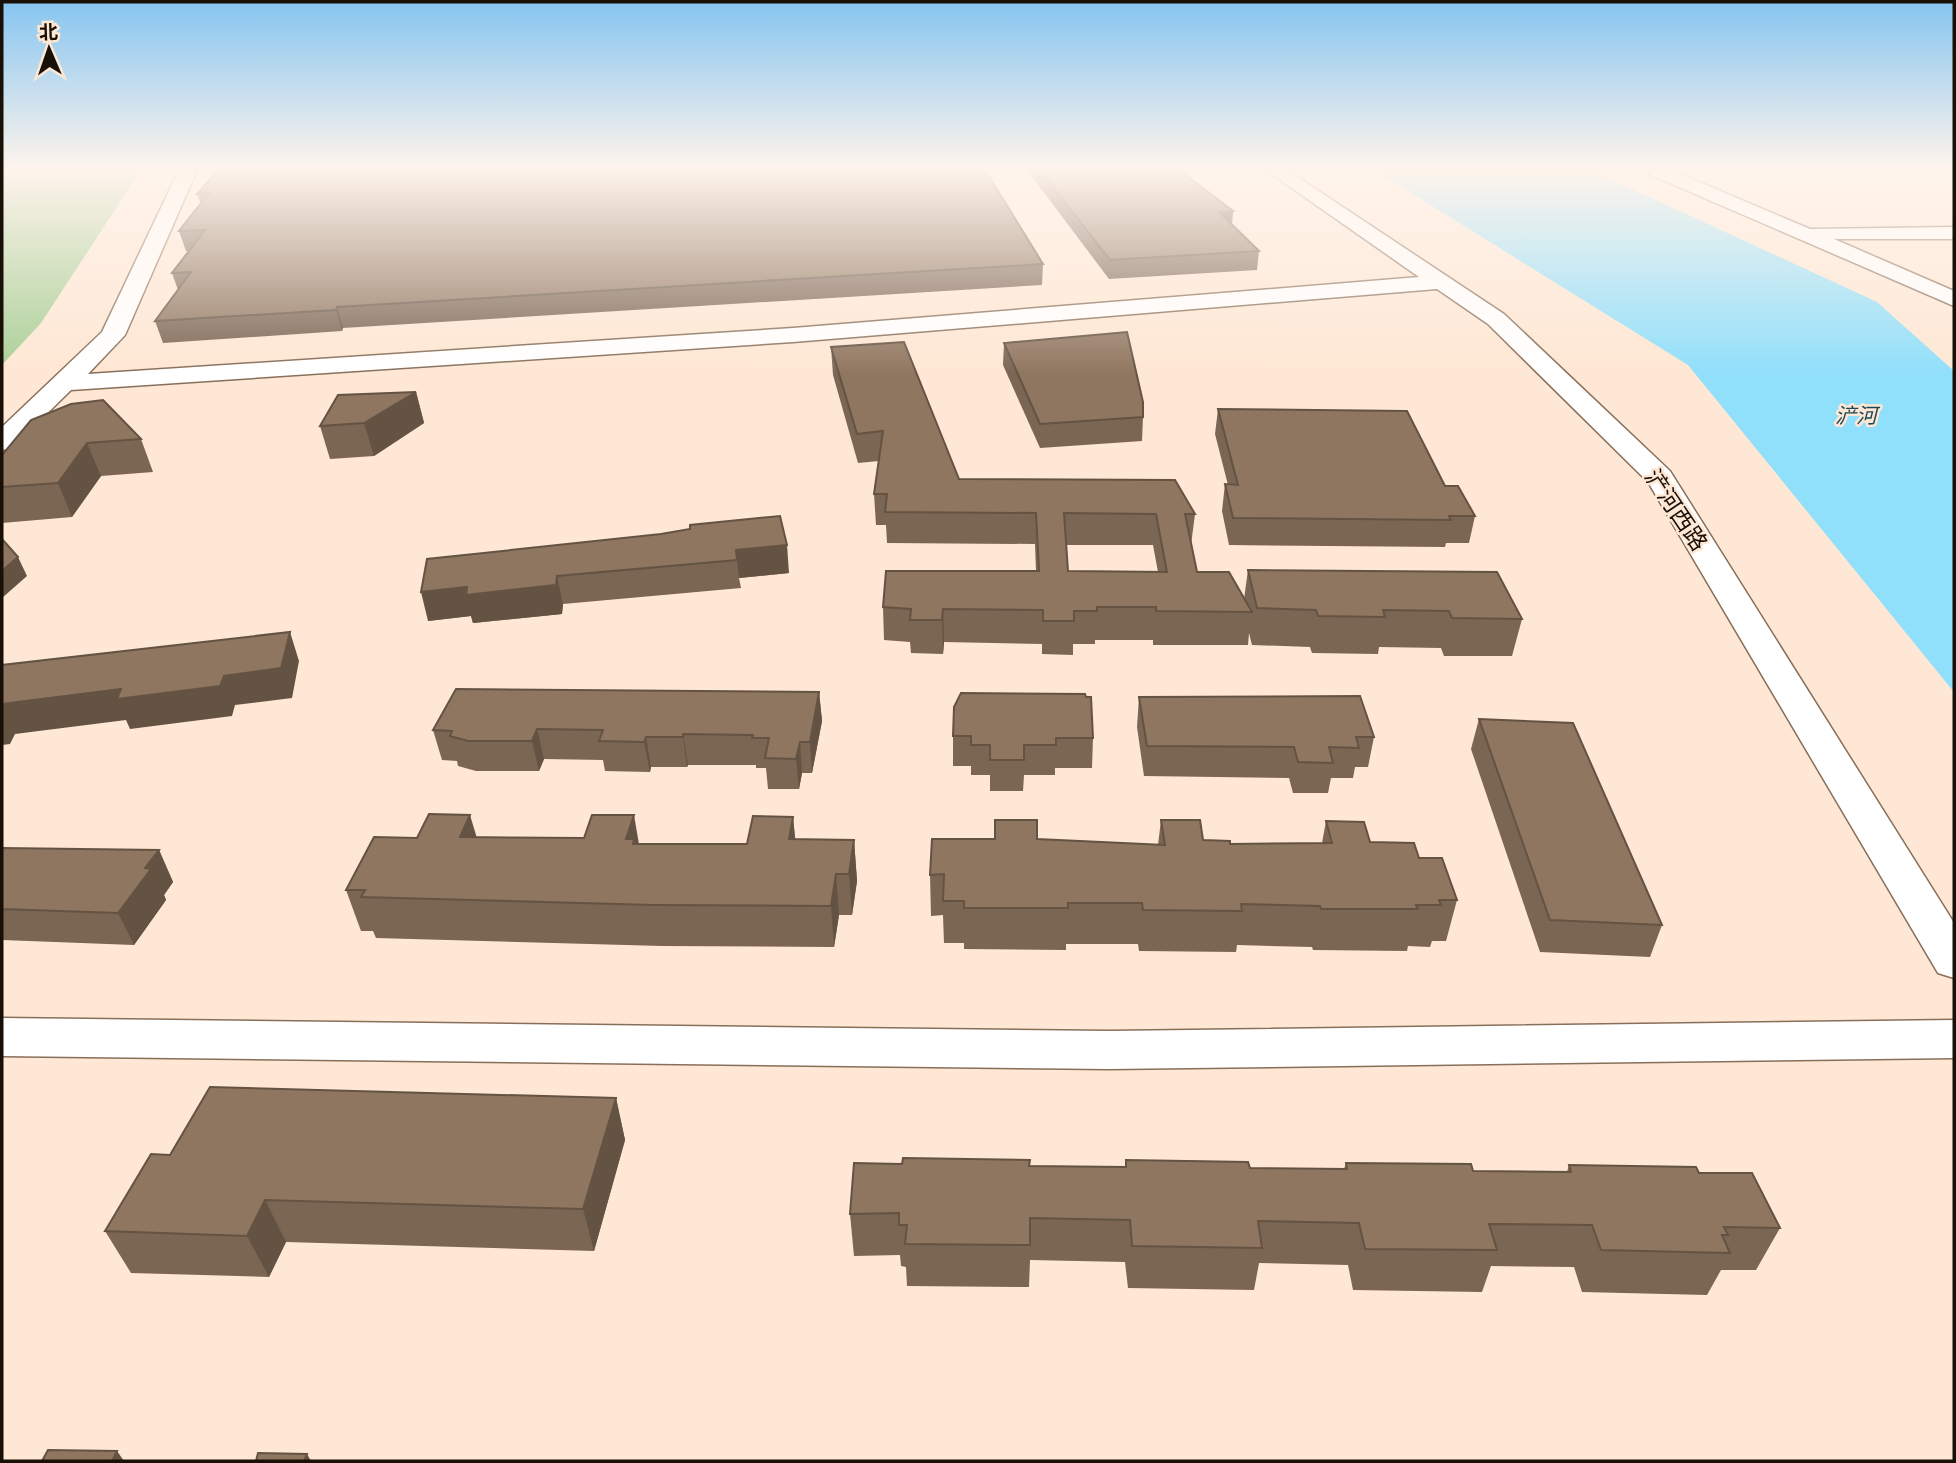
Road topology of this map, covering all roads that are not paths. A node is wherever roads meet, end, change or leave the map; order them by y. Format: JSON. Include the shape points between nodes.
{"nodes":[{"id":1,"x":157,"y":238,"type":"edge"},
{"id":2,"x":1377,"y":238,"type":"edge"},
{"id":3,"x":1813,"y":238,"type":"edge"},
{"id":4,"x":1856,"y":238,"type":"edge"},
{"id":5,"x":1954,"y":241,"type":"edge"},
{"id":6,"x":1442,"y":282,"type":"junction"},
{"id":7,"x":1954,"y":299,"type":"edge"},
{"id":8,"x":63,"y":383,"type":"junction"},
{"id":9,"x":2,"y":442,"type":"edge"},
{"id":10,"x":1954,"y":961,"type":"edge"},
{"id":11,"x":2,"y":1037,"type":"edge"},
{"id":12,"x":1954,"y":1039,"type":"edge"}],
"edges":[{"from":1,"to":8,"type":"street","via":[[114,335]]},
{"from":2,"to":6,"type":"street","name":"浐河西路"},
{"from":3,"to":7,"type":"street"},
{"from":4,"to":5,"type":"street"},
{"from":6,"to":8,"type":"street","via":[[779,336]]},
{"from":6,"to":10,"type":"street","name":"浐河西路","via":[[1496,318],[1660,477]]},
{"from":8,"to":9,"type":"street"},
{"from":11,"to":12,"type":"street","via":[[1109,1050]]}]}
